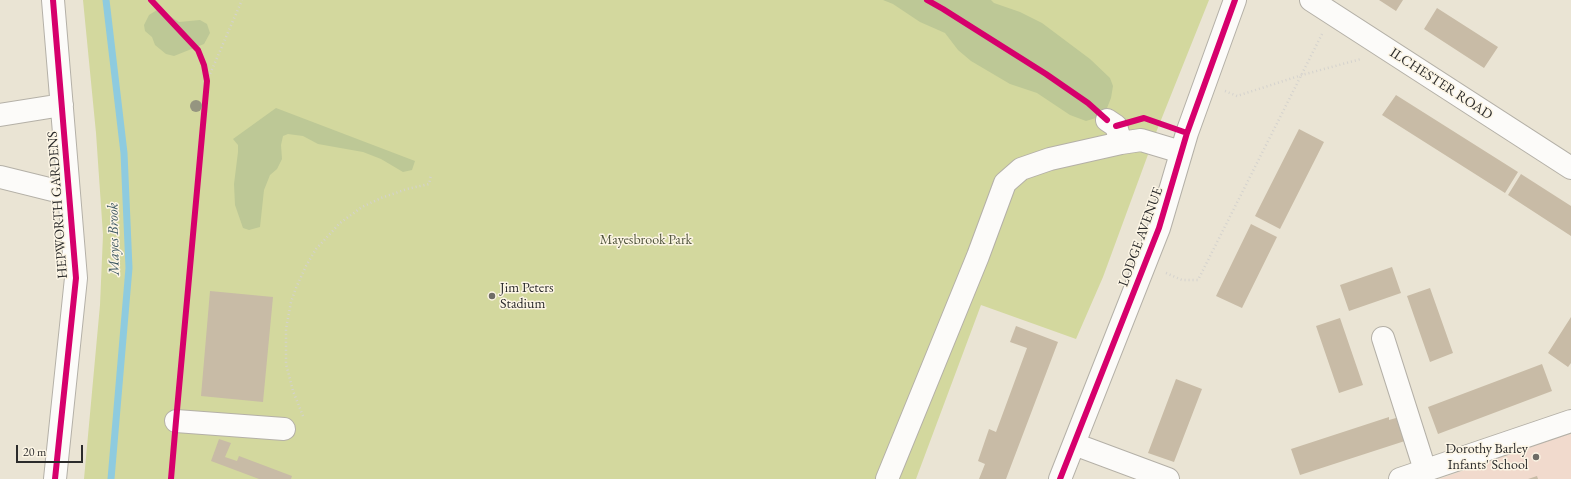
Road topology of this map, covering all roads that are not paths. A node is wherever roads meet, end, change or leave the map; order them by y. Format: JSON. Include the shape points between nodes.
{"nodes":[{"id":1,"x":53,"y":0,"type":"edge"},
{"id":2,"x":1235,"y":0,"type":"edge"},
{"id":3,"x":1311,"y":0,"type":"edge"},
{"id":4,"x":62,"y":105,"type":"junction"},
{"id":5,"x":0,"y":115,"type":"edge"},
{"id":6,"x":1107,"y":120,"type":"dead end"},
{"id":7,"x":1121,"y":142,"type":"junction"},
{"id":8,"x":1181,"y":152,"type":"junction"},
{"id":9,"x":1571,"y":168,"type":"edge"},
{"id":10,"x":0,"y":177,"type":"edge"},
{"id":11,"x":69,"y":194,"type":"junction"},
{"id":12,"x":1383,"y":338,"type":"dead end"},
{"id":13,"x":1571,"y":420,"type":"edge"},
{"id":14,"x":176,"y":421,"type":"dead end"},
{"id":15,"x":292,"y":425,"type":"road end"},
{"id":16,"x":1074,"y":444,"type":"junction"},
{"id":17,"x":1425,"y":470,"type":"junction"},
{"id":18,"x":55,"y":479,"type":"edge"},
{"id":19,"x":887,"y":479,"type":"edge"},
{"id":20,"x":1060,"y":479,"type":"edge"},
{"id":21,"x":1168,"y":479,"type":"edge"},
{"id":22,"x":1400,"y":479,"type":"edge"}],
"edges":[{"from":1,"to":4,"type":"street","name":"HEPWORTH GARDENS"},
{"from":2,"to":8,"type":"street","name":"LODGE AVENUE"},
{"from":3,"to":9,"type":"street","name":"ILCHESTER ROAD"},
{"from":4,"to":5,"type":"street"},
{"from":4,"to":11,"type":"street","name":"HEPWORTH GARDENS"},
{"from":6,"to":7,"type":"street","via":[[1116,126]]},
{"from":7,"to":8,"type":"street","via":[[1141,140]]},
{"from":7,"to":19,"type":"street","via":[[1050,158],[1021,169],[1005,183]]},
{"from":8,"to":16,"type":"street","name":"LODGE AVENUE","via":[[1159,228]]},
{"from":10,"to":11,"type":"street"},
{"from":11,"to":18,"type":"street","name":"HEPWORTH GARDENS","via":[[76,278]]},
{"from":12,"to":17,"type":"street"},
{"from":13,"to":17,"type":"street"},
{"from":14,"to":15,"type":"street"},
{"from":16,"to":20,"type":"street","name":"LODGE AVENUE"},
{"from":16,"to":21,"type":"street"},
{"from":17,"to":22,"type":"street"}]}
